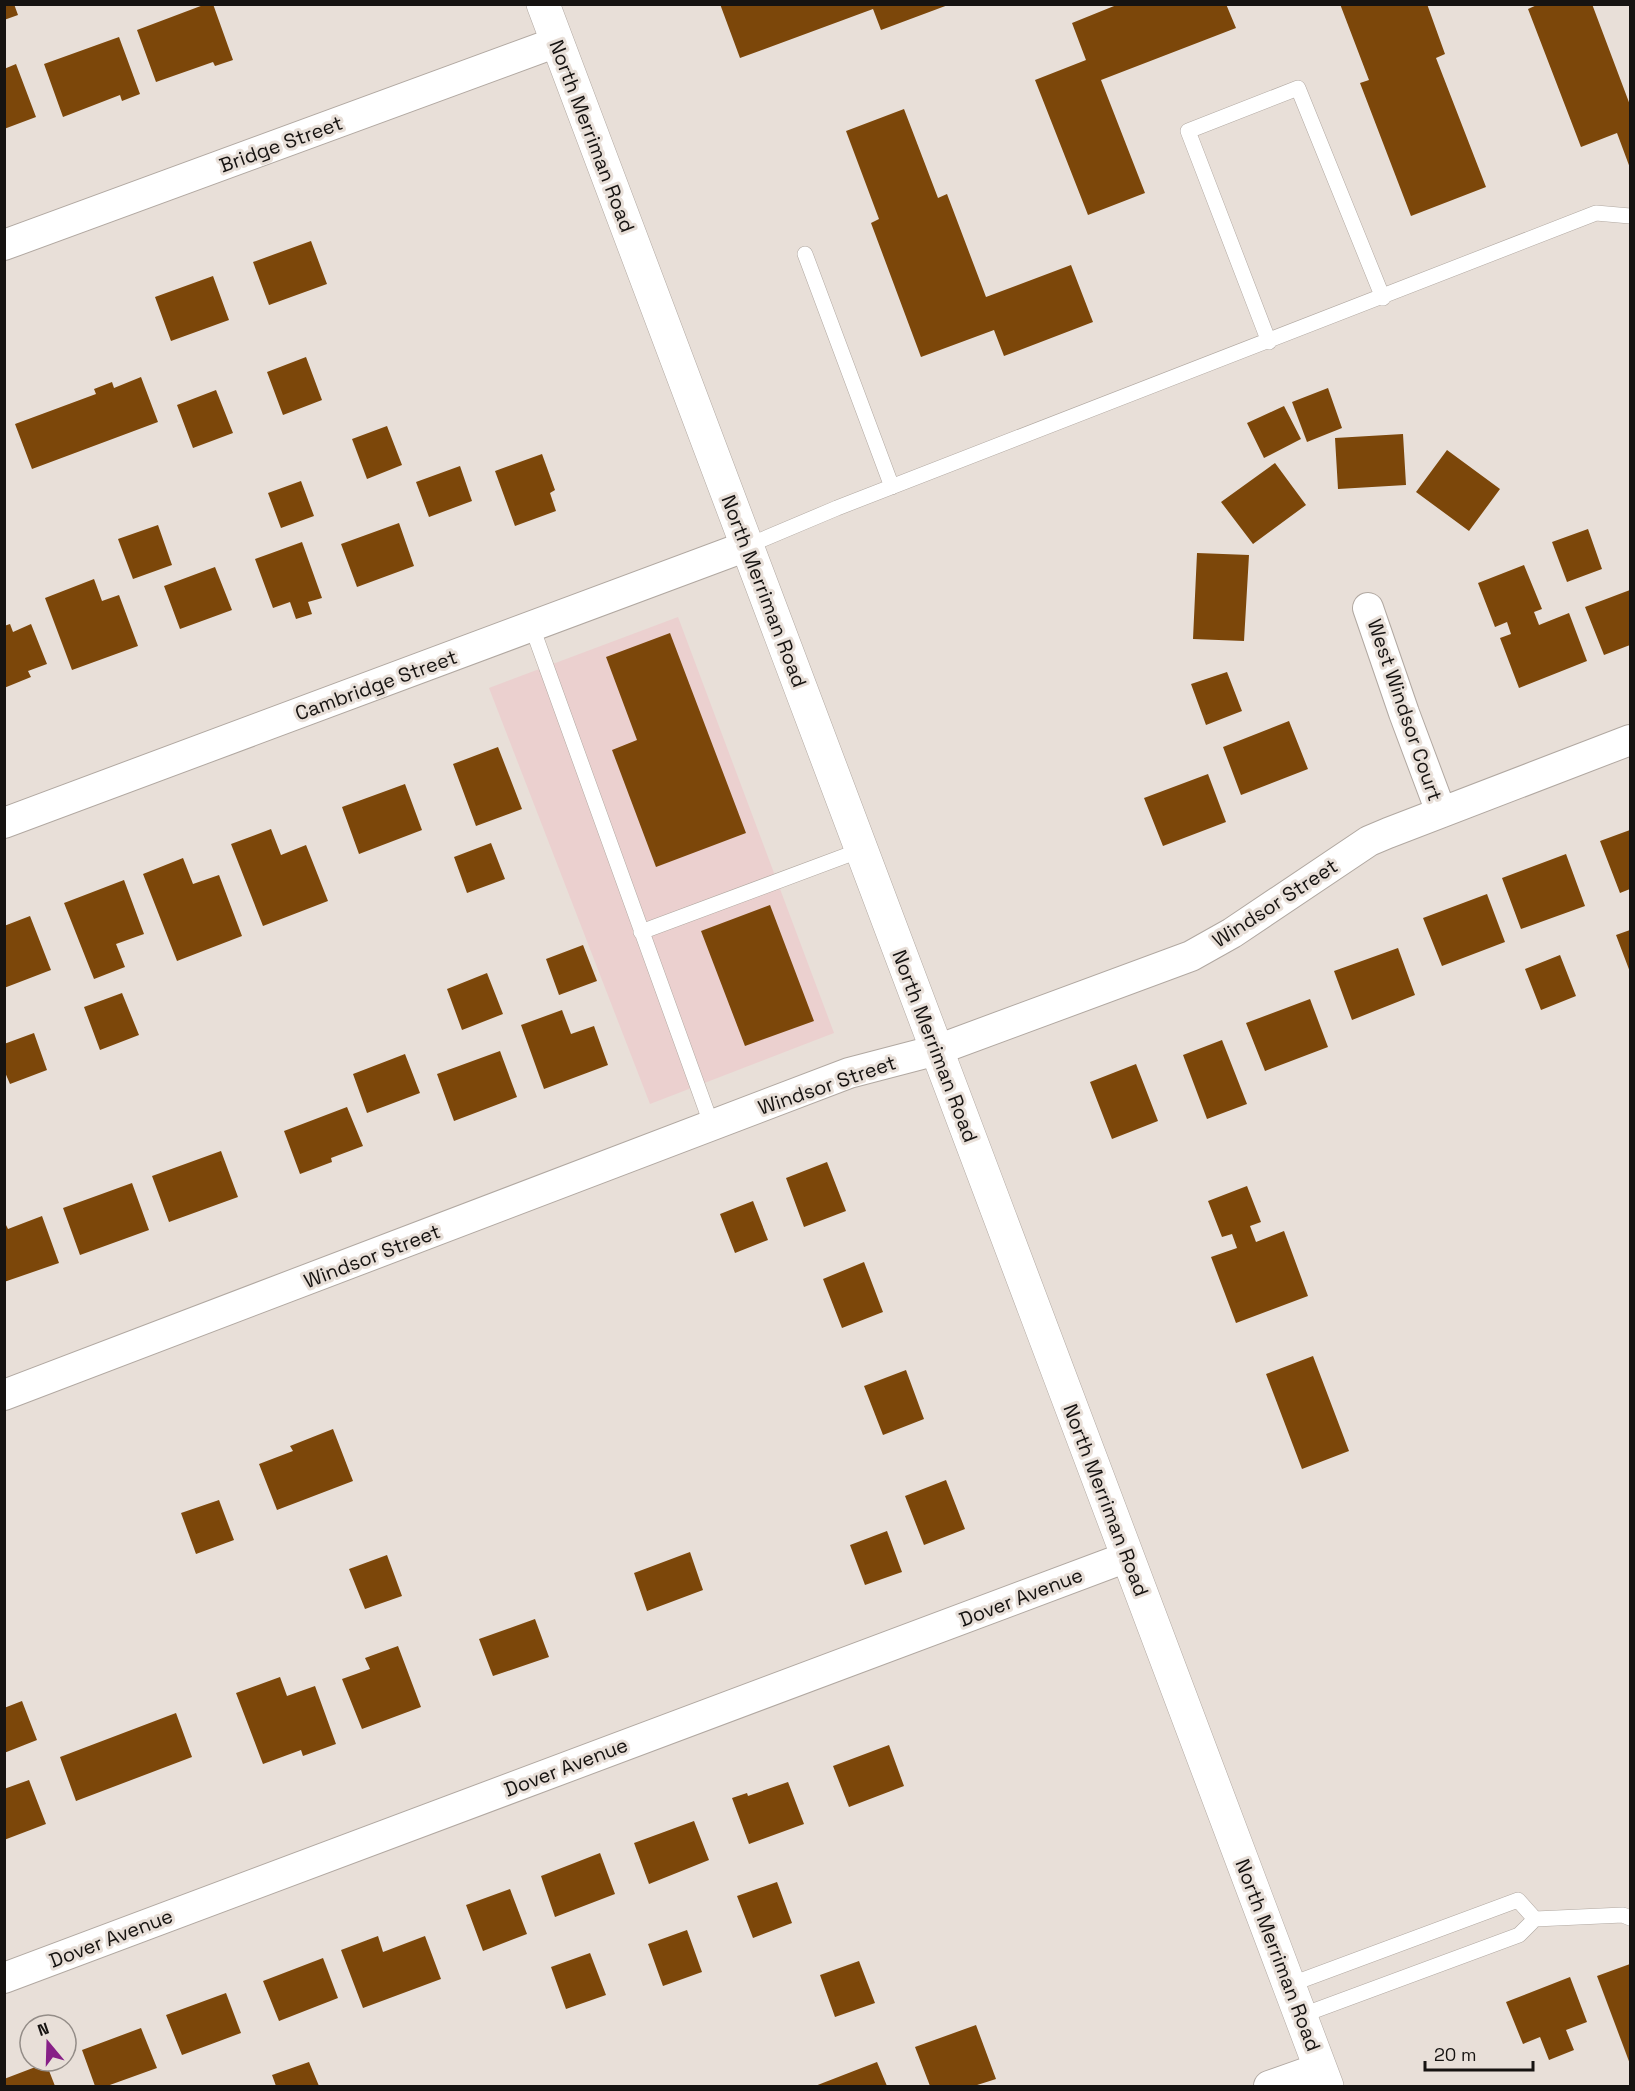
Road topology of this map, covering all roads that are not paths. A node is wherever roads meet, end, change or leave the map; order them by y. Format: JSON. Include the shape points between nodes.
{"nodes":[{"id":1,"x":543,"y":4,"type":"edge"},
{"id":2,"x":557,"y":42,"type":"junction"},
{"id":3,"x":1630,"y":216,"type":"edge"},
{"id":4,"x":4,"y":245,"type":"edge"},
{"id":5,"x":805,"y":254,"type":"dead end"},
{"id":6,"x":1383,"y":298,"type":"junction"},
{"id":7,"x":1269,"y":342,"type":"junction"},
{"id":8,"x":892,"y":487,"type":"junction"},
{"id":9,"x":747,"y":546,"type":"junction"},
{"id":10,"x":1368,"y":608,"type":"dead end"},
{"id":11,"x":532,"y":627,"type":"junction"},
{"id":12,"x":1630,"y":740,"type":"edge"},
{"id":13,"x":1441,"y":812,"type":"junction"},
{"id":14,"x":4,"y":823,"type":"edge"},
{"id":15,"x":861,"y":850,"type":"junction"},
{"id":16,"x":641,"y":932,"type":"junction"},
{"id":17,"x":937,"y":1050,"type":"junction"},
{"id":18,"x":712,"y":1126,"type":"junction"},
{"id":19,"x":4,"y":1395,"type":"edge"},
{"id":20,"x":1127,"y":1557,"type":"junction"},
{"id":21,"x":1630,"y":1918,"type":"edge"},
{"id":22,"x":1534,"y":1919,"type":"junction"},
{"id":23,"x":4,"y":1978,"type":"edge"},
{"id":24,"x":1289,"y":1985,"type":"junction"},
{"id":25,"x":1300,"y":2016,"type":"junction"},
{"id":26,"x":1324,"y":2077,"type":"edge"},
{"id":27,"x":1269,"y":2086,"type":"edge"}],
"edges":[{"from":1,"to":2,"type":"main road","name":"North Merriman Road"},
{"from":2,"to":4,"type":"street","name":"Bridge Street"},
{"from":2,"to":9,"type":"main road","name":"North Merriman Road"},
{"from":3,"to":6,"type":"lane","via":[[1596,213]]},
{"from":5,"to":8,"type":"lane"},
{"from":6,"to":7,"type":"lane"},
{"from":6,"to":7,"type":"lane","via":[[1298,88],[1188,131]]},
{"from":7,"to":8,"type":"lane"},
{"from":8,"to":9,"type":"lane"},
{"from":9,"to":11,"type":"street","name":"Cambridge Street"},
{"from":9,"to":15,"type":"main road","name":"North Merriman Road"},
{"from":10,"to":13,"type":"street","name":"West Windsor Court"},
{"from":11,"to":14,"type":"street","name":"Cambridge Street"},
{"from":11,"to":16,"type":"lane"},
{"from":12,"to":13,"type":"street","name":"Windsor Street"},
{"from":13,"to":17,"type":"street","name":"Windsor Street","via":[[1361,845],[1233,933],[1191,956]]},
{"from":15,"to":16,"type":"lane"},
{"from":15,"to":17,"type":"main road","name":"North Merriman Road"},
{"from":16,"to":18,"type":"lane"},
{"from":17,"to":18,"type":"street","name":"Windsor Street","via":[[849,1073]]},
{"from":17,"to":20,"type":"main road","name":"North Merriman Road"},
{"from":18,"to":19,"type":"street","name":"Windsor Street"},
{"from":20,"to":23,"type":"street","name":"Dover Avenue"},
{"from":20,"to":24,"type":"main road","name":"North Merriman Road"},
{"from":21,"to":22,"type":"lane","via":[[1623,1915]]},
{"from":22,"to":24,"type":"lane","via":[[1518,1900]]},
{"from":22,"to":25,"type":"lane","via":[[1519,1935]]},
{"from":24,"to":25,"type":"main road","name":"North Merriman Road"},
{"from":25,"to":26,"type":"main road","name":"North Merriman Road"},
{"from":26,"to":27,"type":"street"}]}
